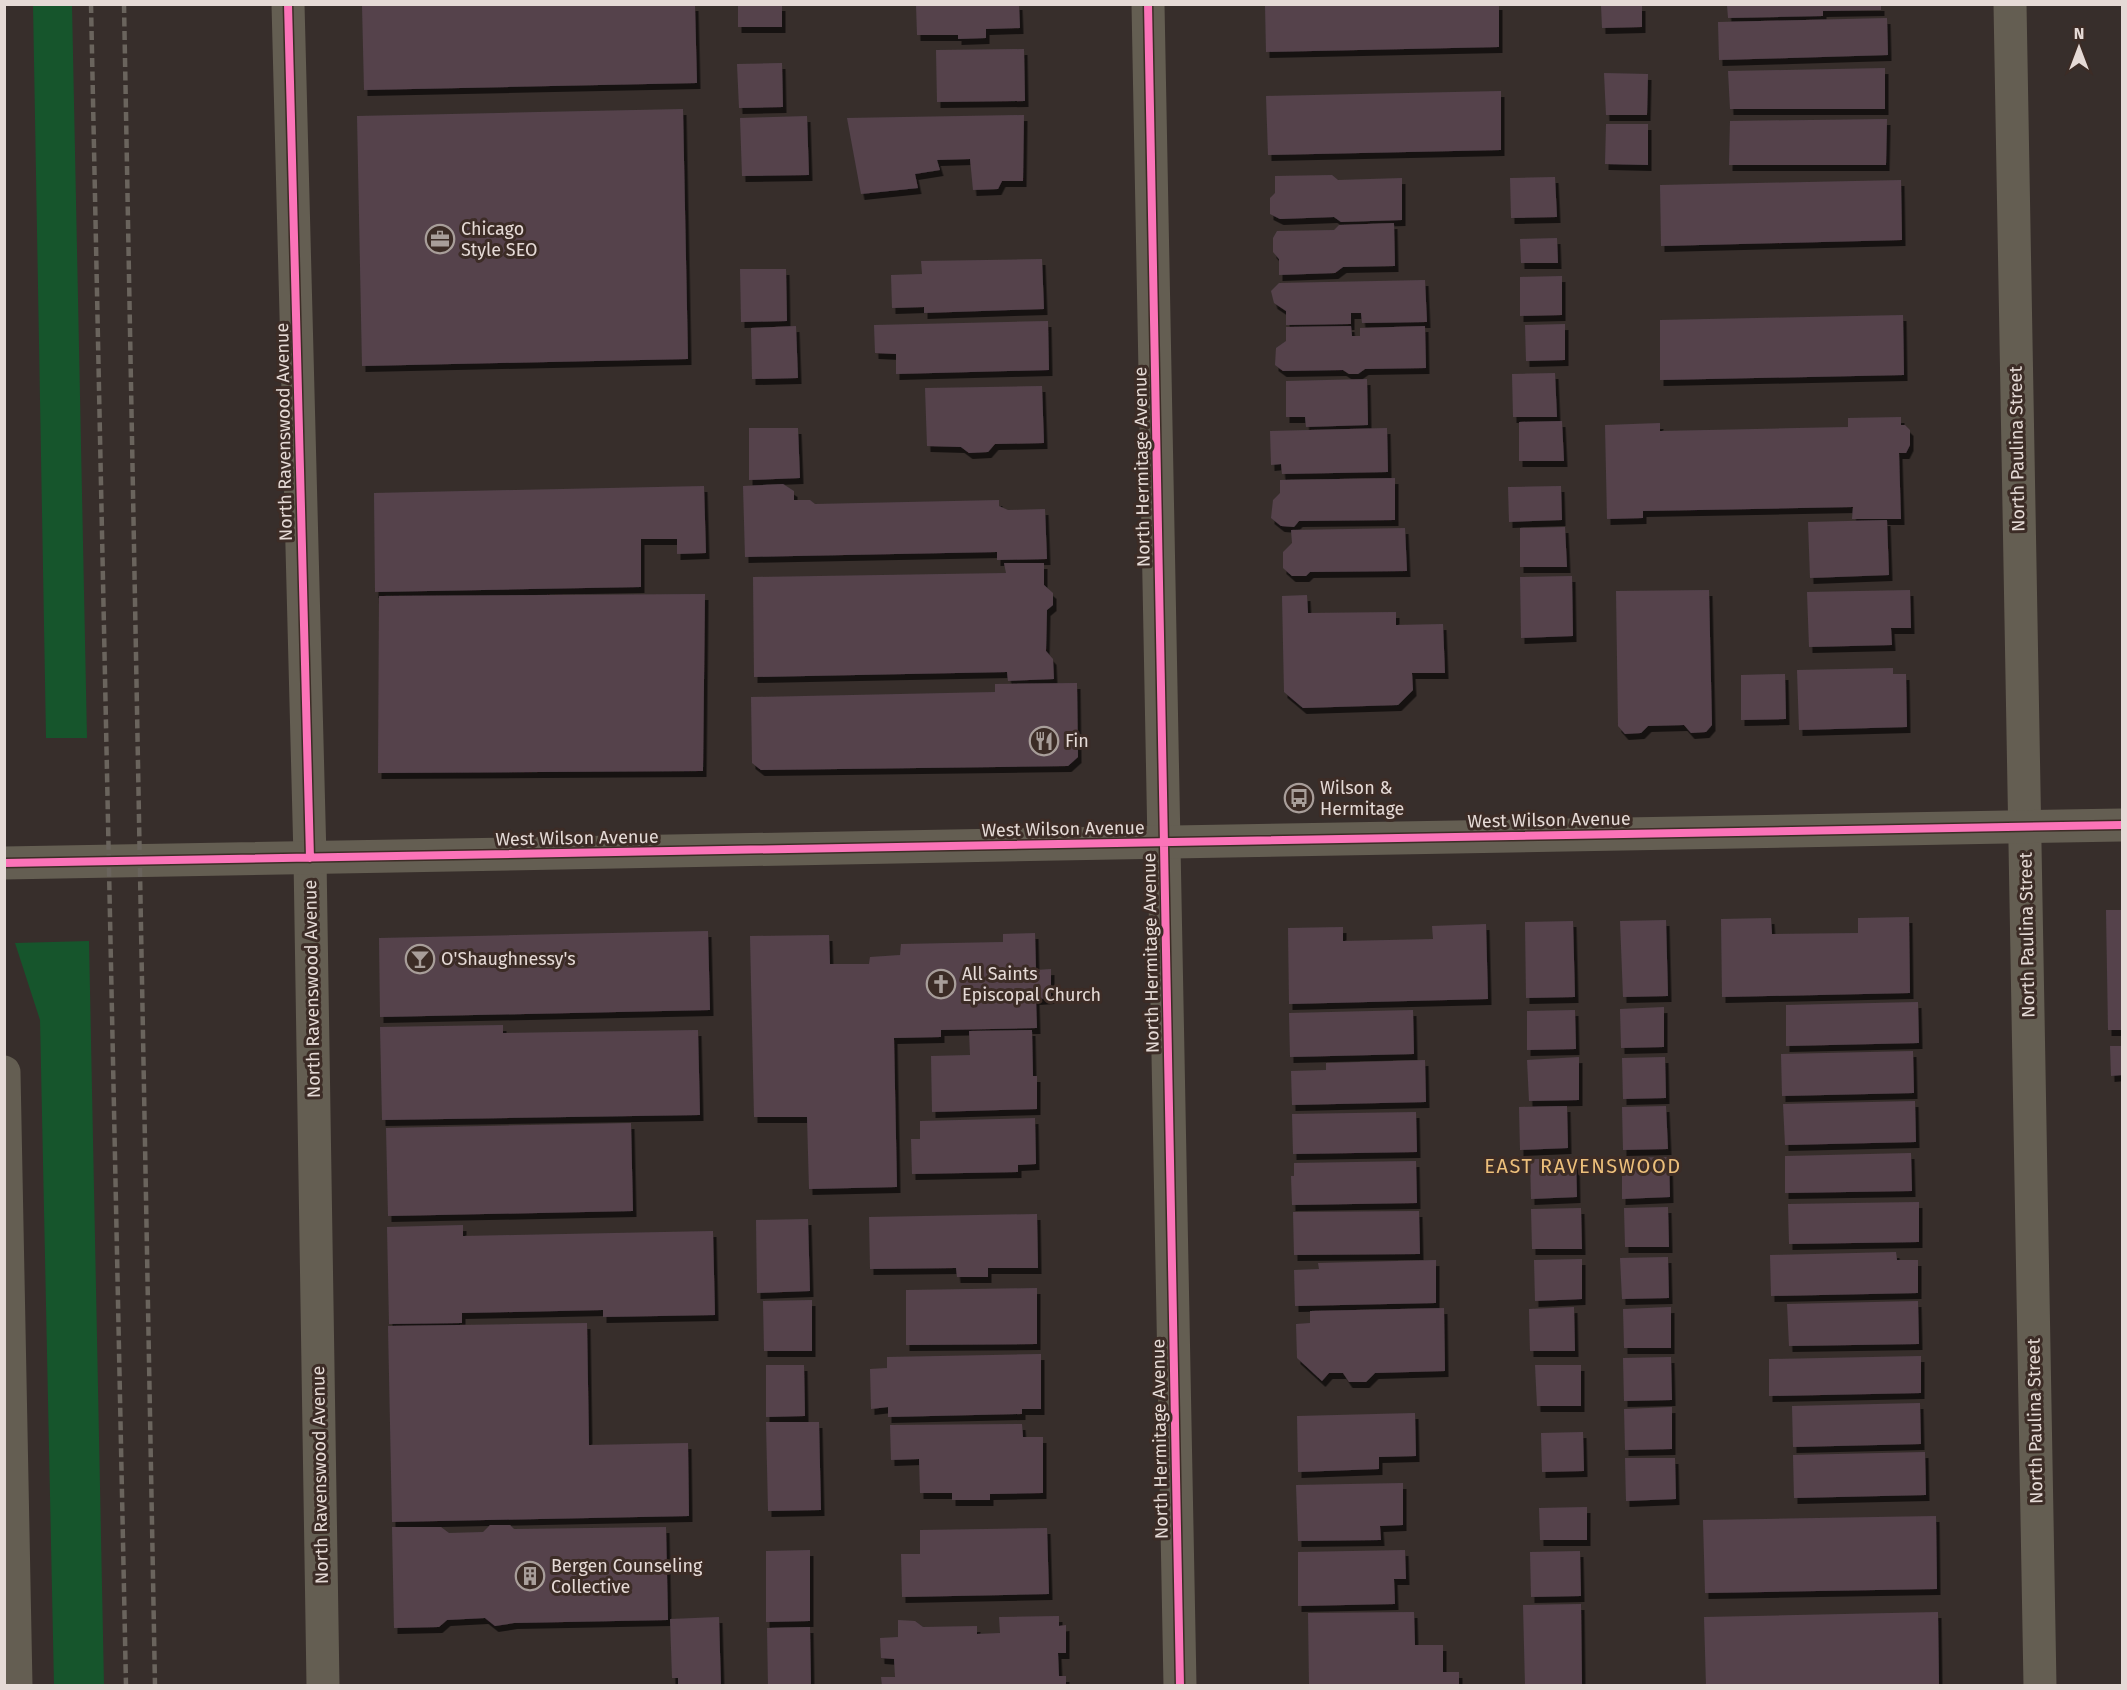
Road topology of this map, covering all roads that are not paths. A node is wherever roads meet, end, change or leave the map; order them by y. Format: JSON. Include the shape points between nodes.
{"nodes":[{"id":1,"x":288,"y":4,"type":"edge"},
{"id":2,"x":1148,"y":4,"type":"edge"},
{"id":3,"x":2010,"y":4,"type":"edge"},
{"id":4,"x":2122,"y":825,"type":"edge"},
{"id":5,"x":2025,"y":826,"type":"junction"},
{"id":6,"x":1164,"y":842,"type":"junction"},
{"id":7,"x":310,"y":858,"type":"junction"},
{"id":8,"x":4,"y":863,"type":"edge"},
{"id":9,"x":4,"y":1072,"type":"edge"},
{"id":10,"x":16,"y":1686,"type":"edge"},
{"id":11,"x":323,"y":1686,"type":"edge"},
{"id":12,"x":1180,"y":1686,"type":"edge"},
{"id":13,"x":2040,"y":1686,"type":"edge"}],
"edges":[{"from":1,"to":7,"type":"street","name":"North Ravenswood Avenue"},
{"from":2,"to":6,"type":"street","name":"North Hermitage Avenue"},
{"from":3,"to":5,"type":"street","name":"North Paulina Street"},
{"from":4,"to":5,"type":"street","name":"West Wilson Avenue"},
{"from":5,"to":6,"type":"street","name":"West Wilson Avenue"},
{"from":5,"to":13,"type":"street","name":"North Paulina Street"},
{"from":6,"to":7,"type":"street","name":"West Wilson Avenue"},
{"from":6,"to":12,"type":"street","name":"North Hermitage Avenue"},
{"from":7,"to":8,"type":"street","name":"West Wilson Avenue"},
{"from":7,"to":11,"type":"street","name":"North Ravenswood Avenue"},
{"from":9,"to":10,"type":"street"}]}
